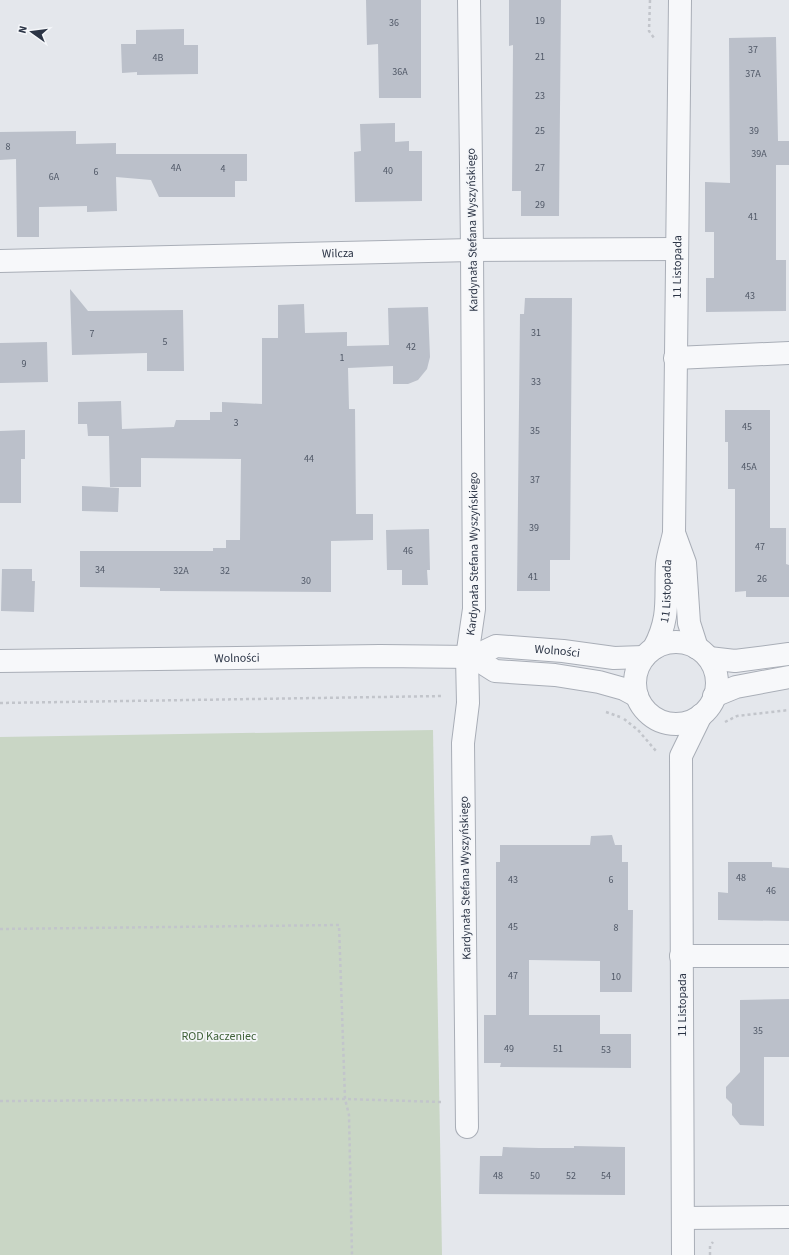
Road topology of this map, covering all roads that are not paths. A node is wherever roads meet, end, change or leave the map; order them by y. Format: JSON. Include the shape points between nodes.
{"nodes":[{"id":1,"x":469,"y":0,"type":"edge"},
{"id":2,"x":680,"y":0,"type":"edge"},
{"id":3,"x":676,"y":249,"type":"junction"},
{"id":4,"x":472,"y":250,"type":"junction"},
{"id":5,"x":0,"y":261,"type":"edge"},
{"id":6,"x":789,"y":354,"type":"edge"},
{"id":7,"x":676,"y":358,"type":"junction"},
{"id":8,"x":674,"y":533,"type":"junction"},
{"id":9,"x":649,"y":652,"type":"junction"},
{"id":10,"x":703,"y":653,"type":"junction"},
{"id":11,"x":789,"y":654,"type":"edge"},
{"id":12,"x":470,"y":657,"type":"junction"},
{"id":13,"x":0,"y":661,"type":"edge"},
{"id":14,"x":789,"y":677,"type":"edge"},
{"id":15,"x":637,"y":696,"type":"junction"},
{"id":16,"x":714,"y":696,"type":"junction"},
{"id":17,"x":701,"y":715,"type":"junction"},
{"id":18,"x":654,"y":718,"type":"junction"},
{"id":19,"x":681,"y":757,"type":"junction"},
{"id":20,"x":681,"y":956,"type":"junction"},
{"id":21,"x":789,"y":956,"type":"edge"},
{"id":22,"x":467,"y":1117,"type":"road end"},
{"id":23,"x":789,"y":1217,"type":"edge"},
{"id":24,"x":683,"y":1218,"type":"junction"},
{"id":25,"x":683,"y":1255,"type":"edge"}],
"edges":[{"from":1,"to":4,"type":"street","name":"Kardynała Stefana Wyszyńskiego"},
{"from":2,"to":3,"type":"street","name":"11 Listopada"},
{"from":3,"to":4,"type":"street","name":"Wilcza"},
{"from":3,"to":7,"type":"street","name":"11 Listopada"},
{"from":4,"to":5,"type":"street","name":"Wilcza"},
{"from":4,"to":12,"type":"street","name":"Kardynała Stefana Wyszyńskiego","via":[[474,609]]},
{"from":6,"to":7,"type":"street"},
{"from":7,"to":8,"type":"street","name":"11 Listopada"},
{"from":8,"to":9,"type":"street","name":"11 Listopada","via":[[667,563],[668,602],[665,620],[662,634]]},
{"from":8,"to":10,"type":"street","name":"11 Listopada","via":[[685,563],[690,623]]},
{"from":9,"to":10,"type":"street","via":[[668,642],[675,642],[690,644]]},
{"from":9,"to":12,"type":"street","name":"Wolności","via":[[614,658],[496,646]]},
{"from":9,"to":15,"type":"street","via":[[635,676]]},
{"from":10,"to":11,"type":"street","via":[[734,661]]},
{"from":10,"to":16,"type":"street","via":[[716,680]]},
{"from":12,"to":13,"type":"street","name":"Wolności"},
{"from":12,"to":15,"type":"street","name":"Wolności","via":[[495,671],[555,675],[599,682],[624,689]]},
{"from":12,"to":22,"type":"street","name":"Kardynała Stefana Wyszyńskiego","via":[[464,743]]},
{"from":14,"to":16,"type":"street","via":[[736,687]]},
{"from":15,"to":18,"type":"street"},
{"from":16,"to":17,"type":"street"},
{"from":17,"to":18,"type":"street","via":[[678,723],[663,722]]},
{"from":17,"to":19,"type":"street","name":"11 Listopada"},
{"from":18,"to":19,"type":"street"},
{"from":19,"to":20,"type":"street","name":"11 Listopada"},
{"from":20,"to":21,"type":"street"},
{"from":20,"to":24,"type":"street","name":"11 Listopada"},
{"from":23,"to":24,"type":"street"},
{"from":24,"to":25,"type":"street","name":"11 Listopada"}]}
